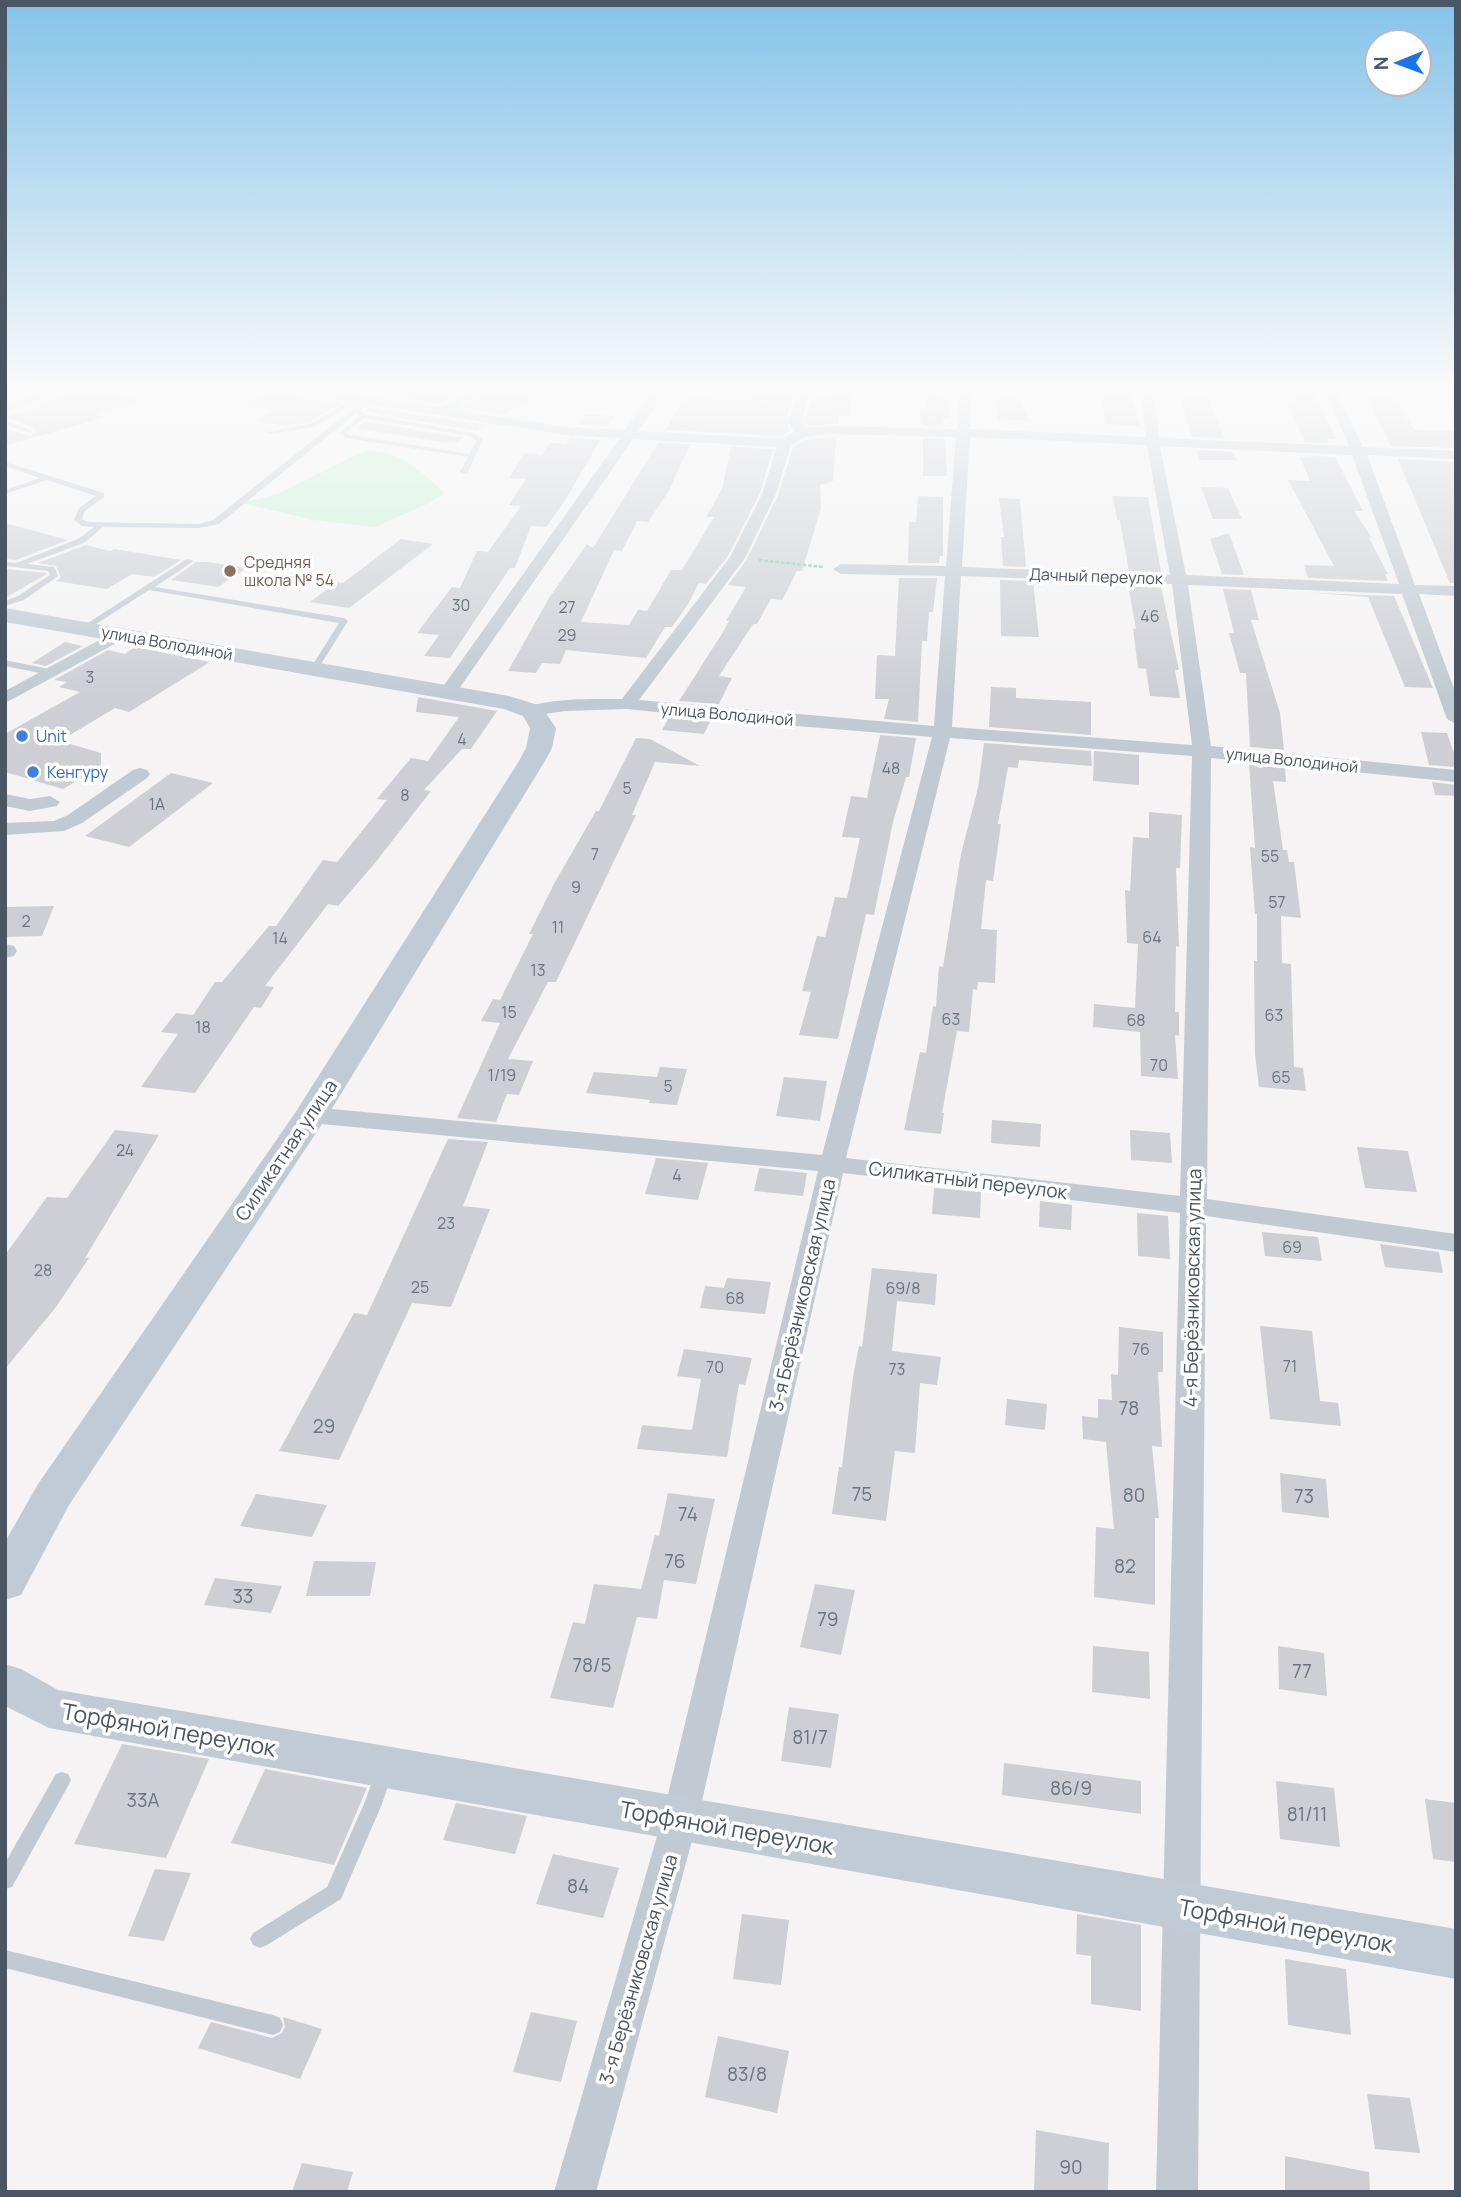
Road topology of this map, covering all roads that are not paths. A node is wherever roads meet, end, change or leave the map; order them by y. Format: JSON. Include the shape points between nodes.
{"nodes":[{"id":1,"x":90,"y":492,"type":"edge"},
{"id":2,"x":253,"y":492,"type":"edge"},
{"id":3,"x":588,"y":492,"type":"edge"},
{"id":4,"x":770,"y":492,"type":"edge"},
{"id":5,"x":959,"y":492,"type":"edge"},
{"id":6,"x":1162,"y":492,"type":"edge"},
{"id":7,"x":1372,"y":492,"type":"edge"},
{"id":8,"x":101,"y":525,"type":"junction"},
{"id":9,"x":190,"y":561,"type":"dead end"},
{"id":10,"x":5,"y":564,"type":"edge"},
{"id":11,"x":15,"y":566,"type":"junction"},
{"id":12,"x":841,"y":569,"type":"road end"},
{"id":13,"x":955,"y":571,"type":"junction"},
{"id":14,"x":1179,"y":580,"type":"junction"},
{"id":15,"x":149,"y":588,"type":"junction"},
{"id":16,"x":1407,"y":589,"type":"junction"},
{"id":17,"x":1456,"y":591,"type":"edge"},
{"id":18,"x":5,"y":604,"type":"edge"},
{"id":19,"x":5,"y":615,"type":"edge"},
{"id":20,"x":84,"y":628,"type":"junction"},
{"id":21,"x":118,"y":635,"type":"junction"},
{"id":22,"x":5,"y":663,"type":"edge"},
{"id":23,"x":314,"y":669,"type":"junction"},
{"id":24,"x":54,"y":673,"type":"junction"},
{"id":25,"x":448,"y":692,"type":"junction"},
{"id":26,"x":5,"y":698,"type":"edge"},
{"id":27,"x":627,"y":704,"type":"junction"},
{"id":28,"x":532,"y":711,"type":"junction"},
{"id":29,"x":1456,"y":719,"type":"edge"},
{"id":30,"x":943,"y":730,"type":"junction"},
{"id":31,"x":1202,"y":751,"type":"junction"},
{"id":32,"x":140,"y":774,"type":"dead end"},
{"id":33,"x":1456,"y":776,"type":"edge"},
{"id":34,"x":5,"y":800,"type":"edge"},
{"id":35,"x":50,"y":802,"type":"dead end"},
{"id":36,"x":5,"y":829,"type":"edge"},
{"id":37,"x":312,"y":1115,"type":"junction"},
{"id":38,"x":832,"y":1164,"type":"junction"},
{"id":39,"x":1193,"y":1206,"type":"junction"},
{"id":40,"x":1456,"y":1243,"type":"edge"},
{"id":41,"x":5,"y":1583,"type":"edge"},
{"id":42,"x":5,"y":1683,"type":"edge"},
{"id":43,"x":385,"y":1768,"type":"junction"},
{"id":44,"x":62,"y":1780,"type":"dead end"},
{"id":45,"x":680,"y":1819,"type":"junction"},
{"id":46,"x":5,"y":1881,"type":"edge"},
{"id":47,"x":1180,"y":1906,"type":"junction"},
{"id":48,"x":260,"y":1939,"type":"dead end"},
{"id":49,"x":1456,"y":1954,"type":"edge"},
{"id":50,"x":5,"y":1959,"type":"edge"},
{"id":51,"x":273,"y":2025,"type":"dead end"},
{"id":52,"x":575,"y":2192,"type":"edge"},
{"id":53,"x":1177,"y":2192,"type":"edge"}],
"edges":[{"from":1,"to":8,"type":"lane","via":[[101,495],[82,510],[78,520]]},
{"from":2,"to":8,"type":"lane","via":[[216,522],[198,526]]},
{"from":3,"to":25,"type":"street"},
{"from":4,"to":27,"type":"street","via":[[737,558]]},
{"from":5,"to":13,"type":"street","name":"3-я Берёзниковская улица"},
{"from":6,"to":14,"type":"street","name":"4-я Берёзниковская улица"},
{"from":7,"to":16,"type":"street"},
{"from":8,"to":11,"type":"lane","via":[[81,541]]},
{"from":9,"to":15,"type":"lane"},
{"from":10,"to":11,"type":"lane"},
{"from":11,"to":18,"type":"lane","via":[[51,569],[54,576]]},
{"from":12,"to":13,"type":"street","name":"Дачный переулок"},
{"from":13,"to":14,"type":"street","name":"Дачный переулок"},
{"from":13,"to":30,"type":"street","name":"3-я Берёзниковская улица"},
{"from":14,"to":16,"type":"street","name":"Дачный переулок"},
{"from":14,"to":31,"type":"street","name":"4-я Берёзниковская улица"},
{"from":15,"to":20,"type":"lane"},
{"from":15,"to":23,"type":"lane","via":[[344,621]]},
{"from":16,"to":17,"type":"street","name":"Дачный переулок"},
{"from":16,"to":29,"type":"street"},
{"from":19,"to":20,"type":"street","name":"улица Володиной"},
{"from":20,"to":21,"type":"street","name":"улица Володиной"},
{"from":21,"to":23,"type":"street","name":"улица Володиной"},
{"from":21,"to":24,"type":"street"},
{"from":22,"to":24,"type":"lane"},
{"from":23,"to":25,"type":"street","name":"улица Володиной"},
{"from":24,"to":26,"type":"street"},
{"from":25,"to":28,"type":"street","name":"улица Володиной"},
{"from":27,"to":28,"type":"street","name":"улица Володиной"},
{"from":27,"to":30,"type":"street","name":"улица Володиной"},
{"from":28,"to":37,"type":"street","name":"Силикатная улица","via":[[543,729],[540,748]]},
{"from":30,"to":31,"type":"street","name":"улица Володиной"},
{"from":30,"to":38,"type":"street","name":"3-я Берёзниковская улица"},
{"from":31,"to":33,"type":"street","name":"улица Володиной"},
{"from":31,"to":39,"type":"street","name":"4-я Берёзниковская улица"},
{"from":32,"to":36,"type":"street","via":[[75,820],[57,827]]},
{"from":34,"to":35,"type":"street","via":[[30,805]]},
{"from":37,"to":38,"type":"street","name":"Силикатный переулок"},
{"from":37,"to":41,"type":"street","name":"Силикатная улица","via":[[53,1495]]},
{"from":38,"to":39,"type":"street","name":"Силикатный переулок"},
{"from":38,"to":45,"type":"street","name":"3-я Берёзниковская улица"},
{"from":39,"to":40,"type":"street","name":"Силикатный переулок"},
{"from":39,"to":47,"type":"street","name":"4-я Берёзниковская улица"},
{"from":42,"to":43,"type":"street","name":"Торфяной переулок","via":[[49,1708]]},
{"from":43,"to":45,"type":"street","name":"Торфяной переулок"},
{"from":43,"to":48,"type":"lane","via":[[334,1893]]},
{"from":44,"to":46,"type":"lane"},
{"from":45,"to":47,"type":"street","name":"Торфяной переулок"},
{"from":45,"to":52,"type":"street","name":"3-я Берёзниковская улица"},
{"from":47,"to":49,"type":"street","name":"Торфяной переулок"},
{"from":47,"to":53,"type":"street","name":"4-я Берёзниковская улица"},
{"from":50,"to":51,"type":"lane"}]}
